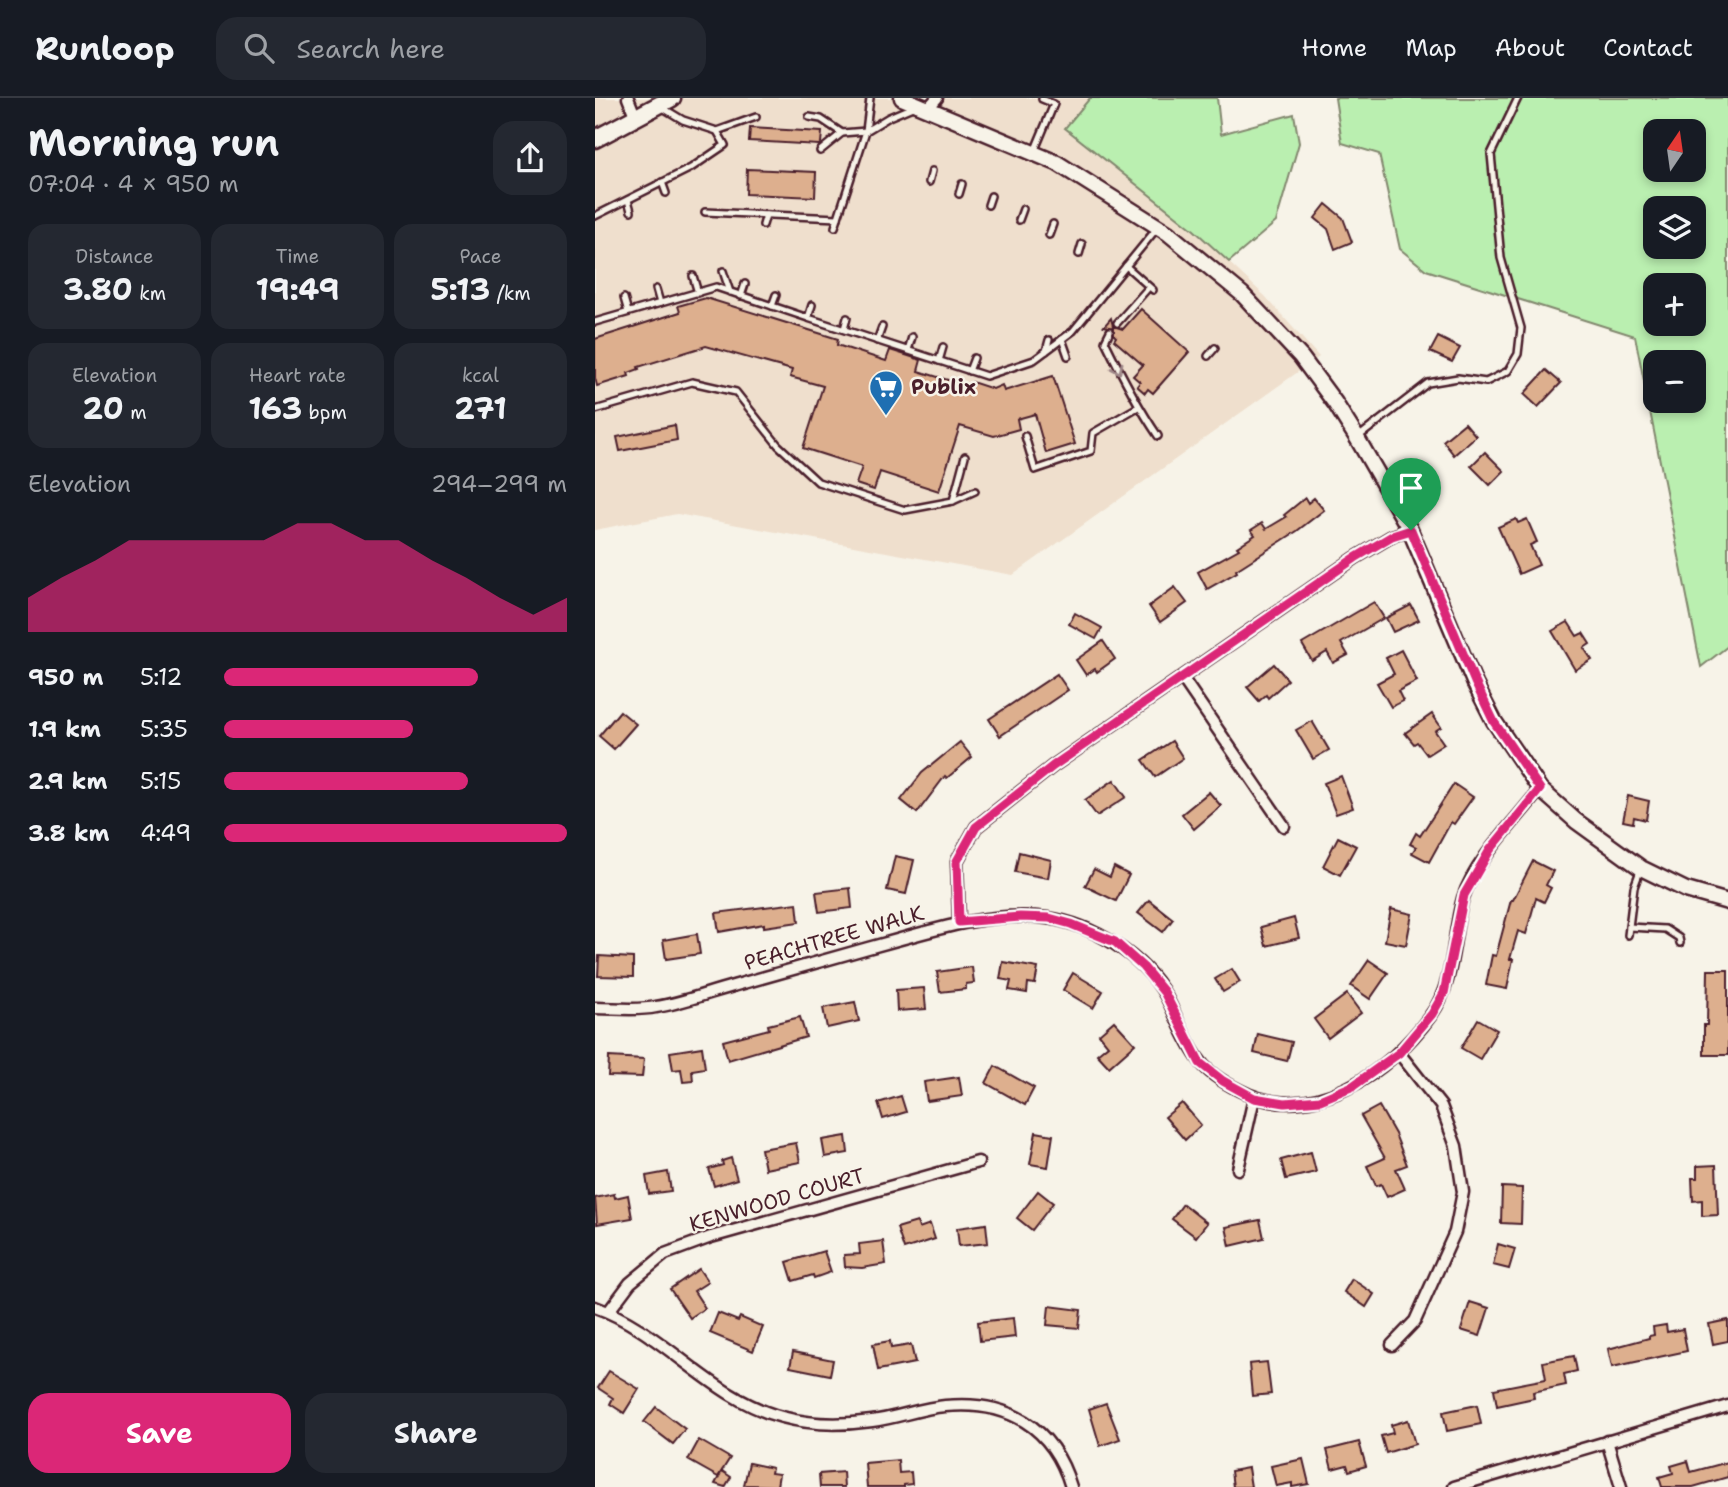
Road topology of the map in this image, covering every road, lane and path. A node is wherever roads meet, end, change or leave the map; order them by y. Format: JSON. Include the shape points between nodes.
{"nodes":[{"id":1,"x":628,"y":98,"type":"edge"},
{"id":2,"x":870,"y":98,"type":"edge"},
{"id":3,"x":902,"y":98,"type":"edge"},
{"id":4,"x":1518,"y":98,"type":"edge"},
{"id":5,"x":1042,"y":99,"type":"edge"},
{"id":6,"x":666,"y":102,"type":"edge"},
{"id":7,"x":928,"y":104,"type":"edge"},
{"id":8,"x":756,"y":117,"type":"dead end"},
{"id":9,"x":809,"y":117,"type":"dead end"},
{"id":10,"x":636,"y":118,"type":"junction"},
{"id":11,"x":717,"y":131,"type":"junction"},
{"id":12,"x":866,"y":131,"type":"junction"},
{"id":13,"x":842,"y":133,"type":"junction"},
{"id":14,"x":595,"y":139,"type":"edge"},
{"id":15,"x":820,"y":151,"type":"dead end"},
{"id":16,"x":1034,"y":152,"type":"junction"},
{"id":17,"x":691,"y":168,"type":"junction"},
{"id":18,"x":932,"y":171,"type":"dead end"},
{"id":19,"x":694,"y":177,"type":"dead end"},
{"id":20,"x":929,"y":182,"type":"dead end"},
{"id":21,"x":663,"y":183,"type":"junction"},
{"id":22,"x":962,"y":184,"type":"dead end"},
{"id":23,"x":666,"y":193,"type":"dead end"},
{"id":24,"x":959,"y":194,"type":"dead end"},
{"id":25,"x":991,"y":196,"type":"dead end"},
{"id":26,"x":628,"y":200,"type":"junction"},
{"id":27,"x":988,"y":205,"type":"dead end"},
{"id":28,"x":1023,"y":209,"type":"dead end"},
{"id":29,"x":631,"y":211,"type":"dead end"},
{"id":30,"x":705,"y":212,"type":"dead end"},
{"id":31,"x":596,"y":215,"type":"edge"},
{"id":32,"x":766,"y":215,"type":"junction"},
{"id":33,"x":802,"y":216,"type":"junction"},
{"id":34,"x":838,"y":218,"type":"junction"},
{"id":35,"x":1019,"y":220,"type":"dead end"},
{"id":36,"x":601,"y":223,"type":"dead end"},
{"id":37,"x":1053,"y":224,"type":"dead end"},
{"id":38,"x":763,"y":225,"type":"dead end"},
{"id":39,"x":799,"y":225,"type":"dead end"},
{"id":40,"x":835,"y":227,"type":"dead end"},
{"id":41,"x":1159,"y":227,"type":"junction"},
{"id":42,"x":1049,"y":235,"type":"dead end"},
{"id":43,"x":1082,"y":244,"type":"dead end"},
{"id":44,"x":1079,"y":254,"type":"dead end"},
{"id":45,"x":1126,"y":266,"type":"junction"},
{"id":46,"x":723,"y":271,"type":"dead end"},
{"id":47,"x":692,"y":276,"type":"dead end"},
{"id":48,"x":745,"y":284,"type":"dead end"},
{"id":49,"x":656,"y":289,"type":"dead end"},
{"id":50,"x":730,"y":292,"type":"junction"},
{"id":51,"x":698,"y":293,"type":"junction"},
{"id":52,"x":776,"y":295,"type":"dead end"},
{"id":53,"x":741,"y":296,"type":"junction"},
{"id":54,"x":624,"y":298,"type":"dead end"},
{"id":55,"x":660,"y":303,"type":"junction"},
{"id":56,"x":812,"y":305,"type":"dead end"},
{"id":57,"x":772,"y":306,"type":"junction"},
{"id":58,"x":628,"y":312,"type":"junction"},
{"id":59,"x":808,"y":318,"type":"junction"},
{"id":60,"x":847,"y":318,"type":"dead end"},
{"id":61,"x":596,"y":320,"type":"edge"},
{"id":62,"x":1117,"y":323,"type":"dead end"},
{"id":63,"x":882,"y":327,"type":"dead end"},
{"id":64,"x":844,"y":329,"type":"junction"},
{"id":65,"x":1110,"y":331,"type":"dead end"},
{"id":66,"x":912,"y":337,"type":"dead end"},
{"id":67,"x":1062,"y":339,"type":"junction"},
{"id":68,"x":1049,"y":340,"type":"dead end"},
{"id":69,"x":877,"y":341,"type":"junction"},
{"id":70,"x":943,"y":347,"type":"dead end"},
{"id":71,"x":1215,"y":348,"type":"dead end"},
{"id":72,"x":908,"y":351,"type":"junction"},
{"id":73,"x":1046,"y":351,"type":"junction"},
{"id":74,"x":1068,"y":356,"type":"dead end"},
{"id":75,"x":1208,"y":356,"type":"dead end"},
{"id":76,"x":974,"y":358,"type":"dead end"},
{"id":77,"x":1009,"y":359,"type":"dead end"},
{"id":78,"x":939,"y":361,"type":"junction"},
{"id":79,"x":1006,"y":370,"type":"junction"},
{"id":80,"x":969,"y":371,"type":"junction"},
{"id":81,"x":1138,"y":407,"type":"junction"},
{"id":82,"x":595,"y":410,"type":"edge"},
{"id":83,"x":1151,"y":410,"type":"dead end"},
{"id":84,"x":1143,"y":415,"type":"junction"},
{"id":85,"x":1025,"y":436,"type":"dead end"},
{"id":86,"x":1158,"y":436,"type":"dead end"},
{"id":87,"x":1357,"y":438,"type":"junction"},
{"id":88,"x":965,"y":456,"type":"dead end"},
{"id":89,"x":975,"y":491,"type":"dead end"},
{"id":90,"x":953,"y":502,"type":"junction"},
{"id":91,"x":1411,"y":530,"type":"junction"},
{"id":92,"x":1183,"y":678,"type":"junction"},
{"id":93,"x":1540,"y":789,"type":"junction"},
{"id":94,"x":1284,"y":826,"type":"dead end"},
{"id":95,"x":1641,"y":868,"type":"junction"},
{"id":96,"x":1728,"y":902,"type":"edge"},
{"id":97,"x":959,"y":922,"type":"junction"},
{"id":98,"x":1629,"y":927,"type":"junction"},
{"id":99,"x":1628,"y":935,"type":"dead end"},
{"id":100,"x":1680,"y":943,"type":"dead end"},
{"id":101,"x":595,"y":1008,"type":"edge"},
{"id":102,"x":1399,"y":1053,"type":"junction"},
{"id":103,"x":1254,"y":1098,"type":"junction"},
{"id":104,"x":978,"y":1162,"type":"dead end"},
{"id":105,"x":1238,"y":1169,"type":"dead end"},
{"id":106,"x":595,"y":1307,"type":"edge"},
{"id":107,"x":608,"y":1311,"type":"junction"},
{"id":108,"x":1392,"y":1345,"type":"dead end"},
{"id":109,"x":1728,"y":1406,"type":"edge"},
{"id":110,"x":1607,"y":1441,"type":"junction"},
{"id":111,"x":1071,"y":1487,"type":"edge"},
{"id":112,"x":1454,"y":1487,"type":"edge"},
{"id":113,"x":1621,"y":1487,"type":"edge"}],
"edges":[{"from":1,"to":10,"type":"street"},
{"from":2,"to":12,"type":"lane"},
{"from":3,"to":7,"type":"main road"},
{"from":4,"to":87,"type":"lane","via":[[1491,154],[1500,258],[1521,328],[1518,354],[1508,371],[1486,382],[1458,378],[1428,383]]},
{"from":5,"to":16,"type":"lane","via":[[1054,104]]},
{"from":6,"to":10,"type":"main road"},
{"from":6,"to":11,"type":"lane","via":[[683,120]]},
{"from":7,"to":12,"type":"lane"},
{"from":7,"to":16,"type":"main road"},
{"from":8,"to":11,"type":"lane"},
{"from":9,"to":13,"type":"lane"},
{"from":10,"to":14,"type":"main road"},
{"from":11,"to":17,"type":"lane","via":[[725,145]]},
{"from":12,"to":13,"type":"lane"},
{"from":12,"to":34,"type":"lane"},
{"from":13,"to":15,"type":"lane"},
{"from":16,"to":41,"type":"main road"},
{"from":17,"to":19,"type":"lane"},
{"from":17,"to":21,"type":"lane"},
{"from":18,"to":20,"type":"lane"},
{"from":21,"to":23,"type":"lane"},
{"from":21,"to":26,"type":"lane"},
{"from":22,"to":24,"type":"lane"},
{"from":25,"to":27,"type":"lane"},
{"from":26,"to":29,"type":"lane"},
{"from":26,"to":31,"type":"lane"},
{"from":28,"to":35,"type":"lane"},
{"from":30,"to":32,"type":"lane"},
{"from":31,"to":36,"type":"lane"},
{"from":32,"to":33,"type":"lane"},
{"from":32,"to":38,"type":"lane"},
{"from":33,"to":34,"type":"lane"},
{"from":33,"to":39,"type":"lane"},
{"from":34,"to":40,"type":"lane"},
{"from":37,"to":42,"type":"lane"},
{"from":41,"to":45,"type":"lane"},
{"from":41,"to":87,"type":"main road","via":[[1242,294],[1301,357]]},
{"from":43,"to":44,"type":"lane"},
{"from":45,"to":62,"type":"lane","via":[[1151,289]]},
{"from":45,"to":67,"type":"lane"},
{"from":46,"to":50,"type":"lane"},
{"from":47,"to":51,"type":"lane"},
{"from":48,"to":53,"type":"lane"},
{"from":49,"to":55,"type":"lane"},
{"from":50,"to":51,"type":"lane","via":[[716,288]]},
{"from":50,"to":53,"type":"lane"},
{"from":51,"to":55,"type":"lane"},
{"from":52,"to":57,"type":"lane"},
{"from":53,"to":57,"type":"lane"},
{"from":54,"to":58,"type":"lane"},
{"from":55,"to":58,"type":"lane"},
{"from":56,"to":59,"type":"lane"},
{"from":57,"to":59,"type":"lane"},
{"from":58,"to":61,"type":"lane"},
{"from":59,"to":64,"type":"lane"},
{"from":60,"to":64,"type":"lane"},
{"from":63,"to":69,"type":"lane"},
{"from":64,"to":69,"type":"lane"},
{"from":65,"to":81,"type":"lane","one_way":true,"via":[[1105,341]]},
{"from":66,"to":72,"type":"lane"},
{"from":67,"to":73,"type":"lane"},
{"from":67,"to":74,"type":"lane"},
{"from":68,"to":73,"type":"lane"},
{"from":69,"to":72,"type":"lane"},
{"from":70,"to":78,"type":"lane"},
{"from":71,"to":75,"type":"lane"},
{"from":72,"to":78,"type":"lane"},
{"from":73,"to":79,"type":"lane"},
{"from":76,"to":80,"type":"lane"},
{"from":77,"to":79,"type":"lane"},
{"from":78,"to":80,"type":"lane"},
{"from":79,"to":80,"type":"lane","via":[[986,376]]},
{"from":81,"to":84,"type":"lane"},
{"from":81,"to":85,"type":"lane","via":[[1093,433],[1091,451],[1035,470]]},
{"from":82,"to":90,"type":"lane","via":[[692,382],[736,392],[778,445],[818,482],[905,510]]},
{"from":83,"to":84,"type":"lane"},
{"from":84,"to":86,"type":"lane"},
{"from":87,"to":91,"type":"main road"},
{"from":88,"to":90,"type":"lane"},
{"from":89,"to":90,"type":"lane"},
{"from":91,"to":92,"type":"street","via":[[1355,558]]},
{"from":91,"to":93,"type":"main road","via":[[1494,722]]},
{"from":92,"to":94,"type":"street"},
{"from":92,"to":97,"type":"street","via":[[1053,766],[976,827],[957,861]]},
{"from":93,"to":95,"type":"main road"},
{"from":93,"to":102,"type":"street","name":"PEACHTREE WALK","via":[[1490,850],[1464,895],[1444,993]]},
{"from":95,"to":96,"type":"main road","via":[[1686,890]]},
{"from":95,"to":98,"type":"lane"},
{"from":97,"to":101,"type":"street","name":"PEACHTREE WALK","via":[[655,1008]]},
{"from":97,"to":103,"type":"street","name":"PEACHTREE WALK","via":[[1049,918],[1115,942],[1164,992],[1200,1063]]},
{"from":98,"to":99,"type":"lane"},
{"from":98,"to":100,"type":"lane","via":[[1665,929]]},
{"from":102,"to":103,"type":"street","name":"PEACHTREE WALK","via":[[1353,1086],[1320,1100],[1285,1103]]},
{"from":102,"to":108,"type":"street","via":[[1441,1107],[1456,1146],[1463,1192],[1455,1232],[1415,1321]]},
{"from":103,"to":105,"type":"street"},
{"from":104,"to":107,"type":"street","name":"KENWOOD COURT","via":[[664,1254],[630,1283]]},
{"from":106,"to":107,"type":"street"},
{"from":107,"to":111,"type":"street","via":[[747,1405],[783,1418],[831,1424],[874,1421],[944,1406],[984,1405],[1009,1413],[1045,1438],[1066,1470]]},
{"from":109,"to":110,"type":"street"},
{"from":110,"to":112,"type":"street"},
{"from":110,"to":113,"type":"street"}]}
